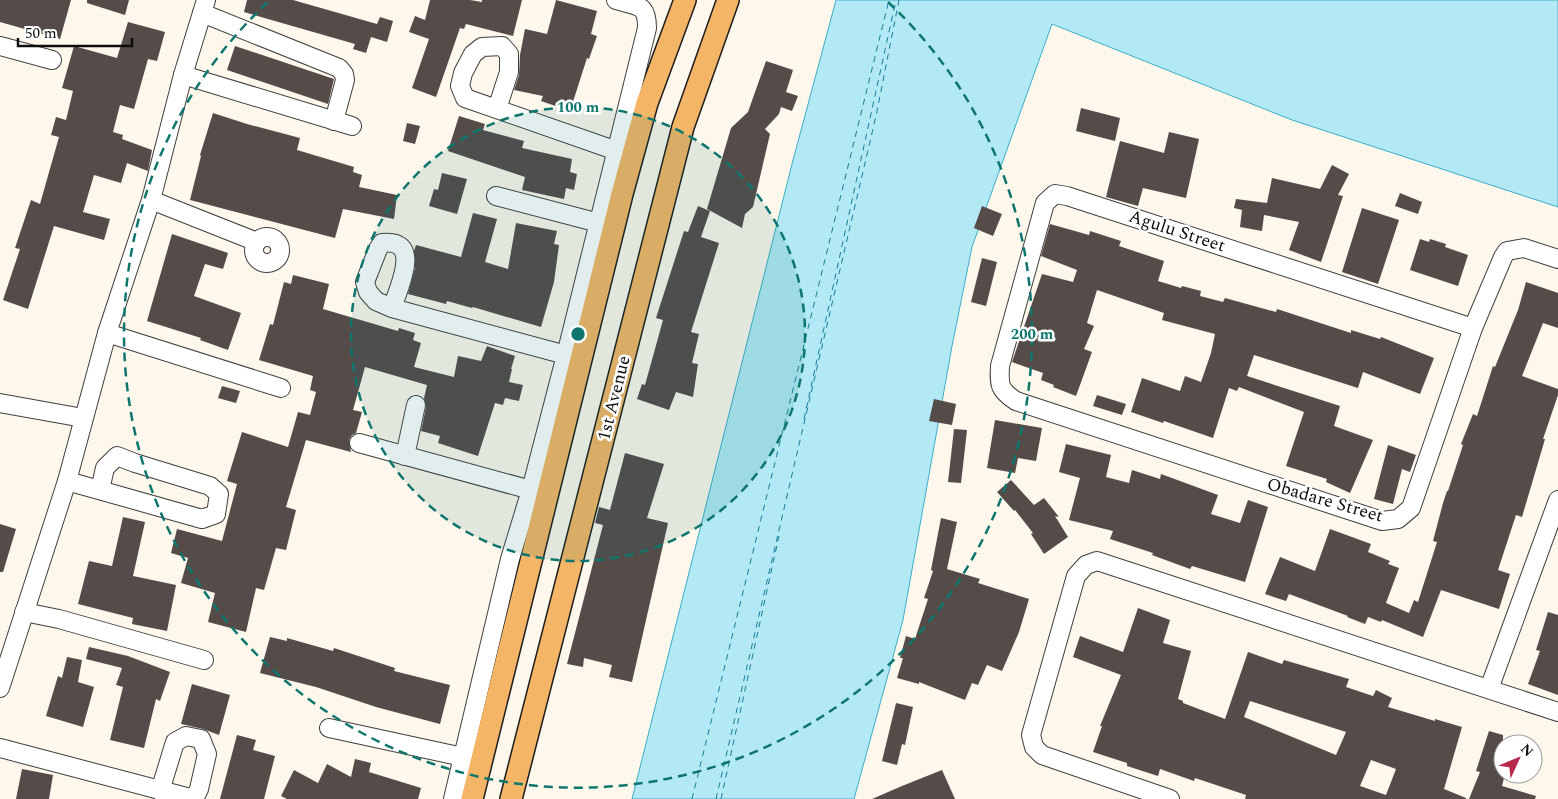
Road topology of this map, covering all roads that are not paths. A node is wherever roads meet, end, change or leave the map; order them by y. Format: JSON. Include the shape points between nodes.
{"nodes":[{"id":1,"x":616,"y":0,"type":"edge"},
{"id":2,"x":685,"y":0,"type":"edge"},
{"id":3,"x":728,"y":0,"type":"edge"},
{"id":4,"x":644,"y":4,"type":"edge"},
{"id":5,"x":204,"y":6,"type":"edge"},
{"id":6,"x":0,"y":46,"type":"edge"},
{"id":7,"x":52,"y":60,"type":"dead end"},
{"id":8,"x":183,"y":75,"type":"junction"},
{"id":9,"x":496,"y":109,"type":"dead end"},
{"id":10,"x":334,"y":121,"type":"junction"},
{"id":11,"x":352,"y":126,"type":"dead end"},
{"id":12,"x":617,"y":151,"type":"junction"},
{"id":13,"x":496,"y":196,"type":"dead end"},
{"id":14,"x":151,"y":200,"type":"junction"},
{"id":15,"x":599,"y":223,"type":"junction"},
{"id":16,"x":257,"y":242,"type":"dead end"},
{"id":17,"x":1558,"y":259,"type":"edge"},
{"id":18,"x":392,"y":308,"type":"dead end"},
{"id":19,"x":1473,"y":328,"type":"junction"},
{"id":20,"x":107,"y":334,"type":"junction"},
{"id":21,"x":566,"y":355,"type":"junction"},
{"id":22,"x":1000,"y":366,"type":"joint"},
{"id":23,"x":282,"y":388,"type":"dead end"},
{"id":24,"x":0,"y":403,"type":"edge"},
{"id":25,"x":416,"y":405,"type":"dead end"},
{"id":26,"x":83,"y":418,"type":"junction"},
{"id":27,"x":358,"y":443,"type":"dead end"},
{"id":28,"x":404,"y":456,"type":"junction"},
{"id":29,"x":66,"y":481,"type":"junction"},
{"id":30,"x":100,"y":490,"type":"junction"},
{"id":31,"x":531,"y":490,"type":"junction"},
{"id":32,"x":1558,"y":500,"type":"edge"},
{"id":33,"x":24,"y":612,"type":"junction"},
{"id":34,"x":204,"y":660,"type":"dead end"},
{"id":35,"x":0,"y":688,"type":"edge"},
{"id":36,"x":1489,"y":689,"type":"junction"},
{"id":37,"x":1558,"y":712,"type":"edge"},
{"id":38,"x":329,"y":728,"type":"dead end"},
{"id":39,"x":0,"y":748,"type":"edge"},
{"id":40,"x":463,"y":757,"type":"junction"},
{"id":41,"x":160,"y":791,"type":"junction"},
{"id":42,"x":194,"y":799,"type":"edge"},
{"id":43,"x":453,"y":799,"type":"edge"},
{"id":44,"x":472,"y":799,"type":"edge"},
{"id":45,"x":511,"y":799,"type":"edge"},
{"id":46,"x":1170,"y":799,"type":"edge"}],
"edges":[{"from":1,"to":4,"type":"street"},
{"from":2,"to":44,"type":"main road","via":[[647,103],[622,194]]},
{"from":3,"to":45,"type":"main road","name":"1st Avenue","via":[[683,127]]},
{"from":4,"to":12,"type":"street","via":[[647,28]]},
{"from":5,"to":8,"type":"street"},
{"from":5,"to":10,"type":"street","via":[[339,68],[345,80]]},
{"from":6,"to":7,"type":"street"},
{"from":8,"to":10,"type":"street"},
{"from":8,"to":14,"type":"street"},
{"from":9,"to":12,"type":"street"},
{"from":10,"to":11,"type":"street"},
{"from":12,"to":15,"type":"street"},
{"from":13,"to":15,"type":"street"},
{"from":14,"to":16,"type":"street"},
{"from":14,"to":20,"type":"street"},
{"from":15,"to":21,"type":"street"},
{"from":17,"to":19,"type":"street","name":"Obadare Street","via":[[1524,248],[1507,251]]},
{"from":18,"to":21,"type":"street"},
{"from":19,"to":22,"type":"street","name":"Agulu Street","via":[[1055,194],[1045,203]]},
{"from":19,"to":22,"type":"street","name":"Obadare Street","via":[[1411,508],[1398,519],[1382,521],[1016,401],[1004,393]]},
{"from":20,"to":23,"type":"street"},
{"from":20,"to":26,"type":"street"},
{"from":21,"to":31,"type":"street"},
{"from":24,"to":26,"type":"street"},
{"from":25,"to":28,"type":"street"},
{"from":26,"to":29,"type":"street"},
{"from":27,"to":28,"type":"street"},
{"from":28,"to":31,"type":"street"},
{"from":29,"to":30,"type":"street"},
{"from":29,"to":33,"type":"street"},
{"from":30,"to":30,"type":"street","via":[[202,519],[216,514],[219,494],[210,486],[117,456],[105,468]]},
{"from":31,"to":40,"type":"street","via":[[510,559]]},
{"from":32,"to":36,"type":"street"},
{"from":33,"to":34,"type":"street","via":[[59,618]]},
{"from":33,"to":35,"type":"street"},
{"from":36,"to":37,"type":"street"},
{"from":36,"to":46,"type":"street","via":[[1097,561],[1076,576],[1031,735],[1034,746],[1042,755]]},
{"from":38,"to":40,"type":"street"},
{"from":39,"to":41,"type":"street"},
{"from":40,"to":43,"type":"street"},
{"from":41,"to":42,"type":"street"},
{"from":41,"to":42,"type":"street","via":[[175,742],[186,736],[201,739],[207,754]]}]}
